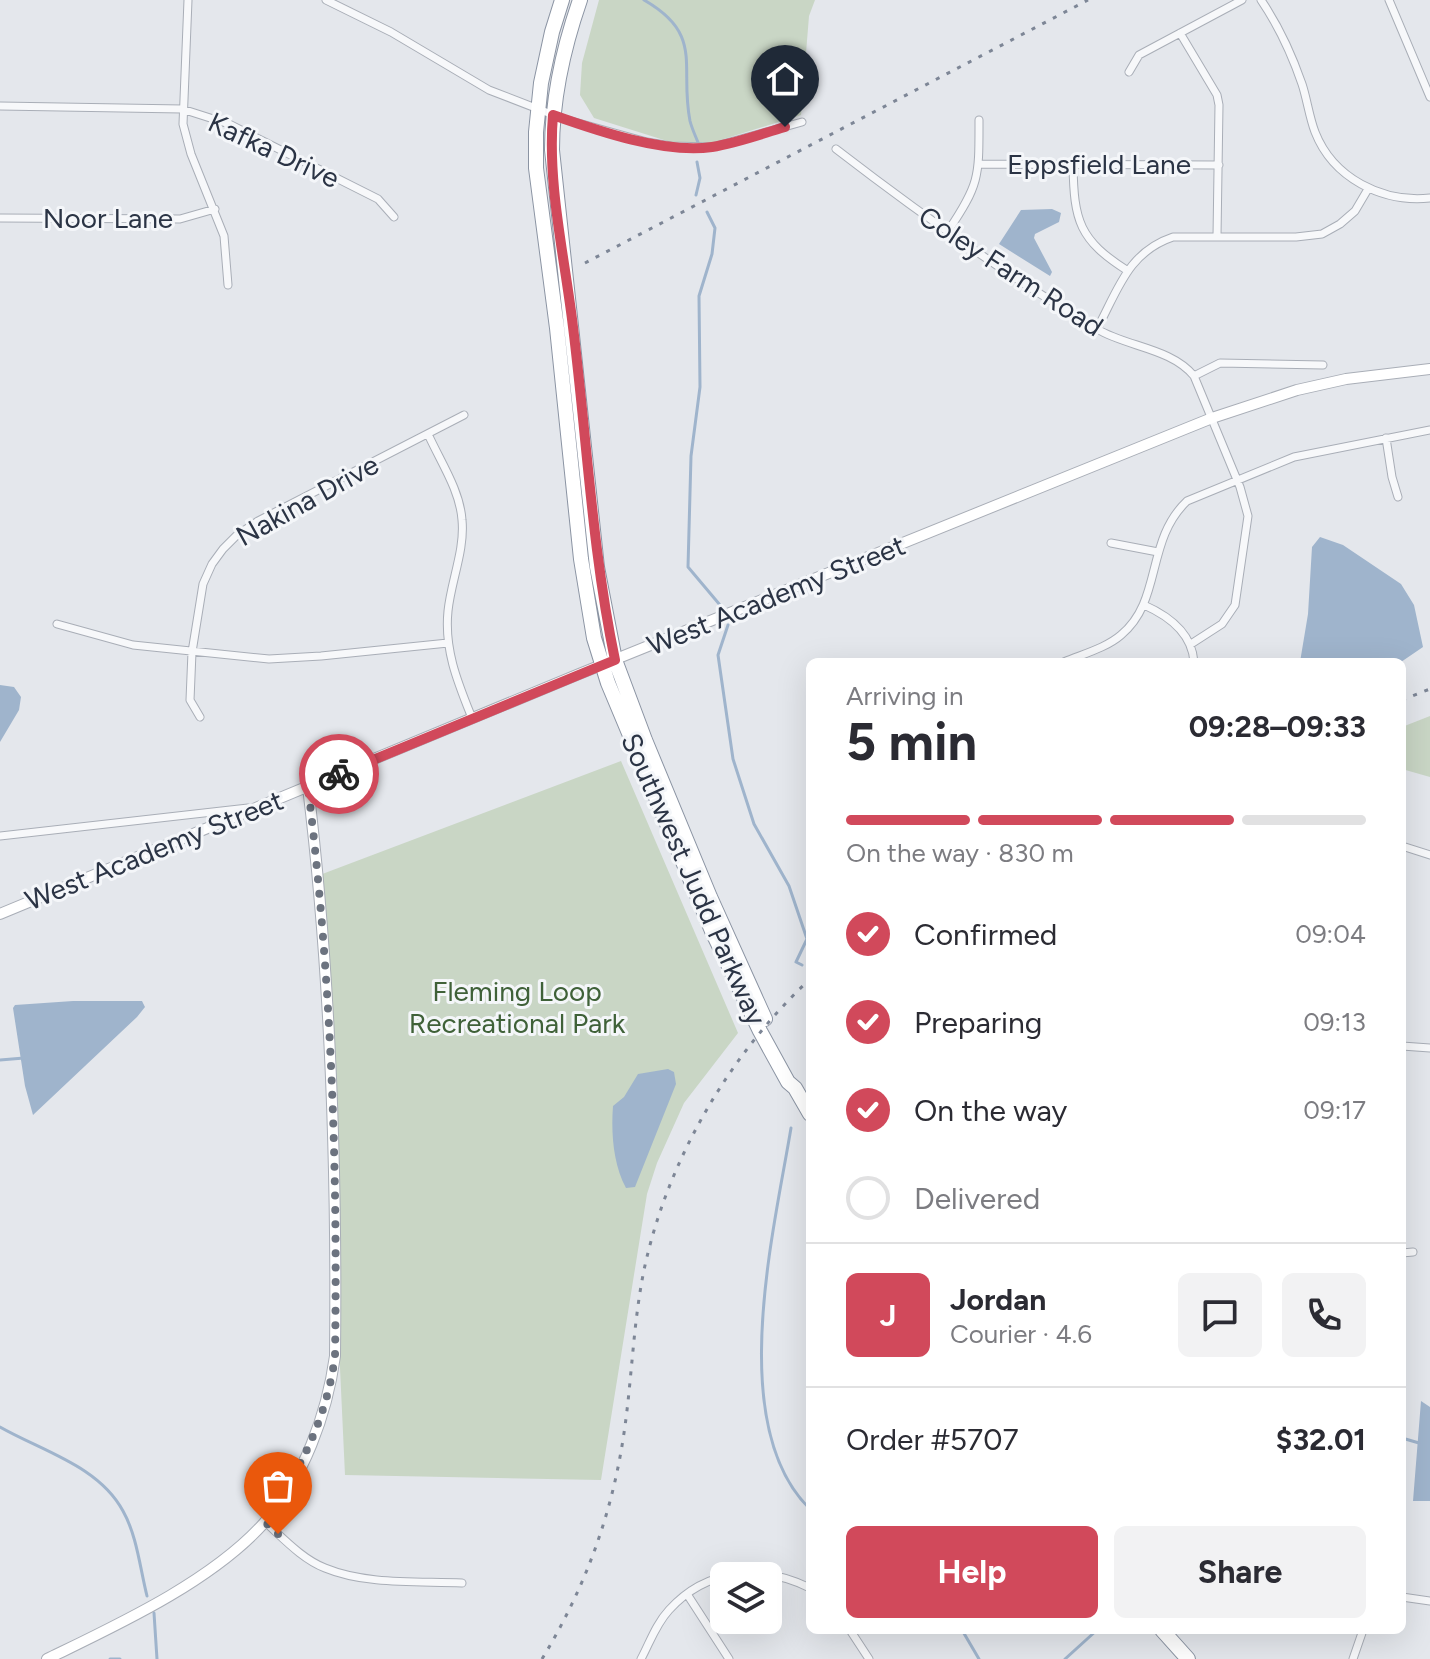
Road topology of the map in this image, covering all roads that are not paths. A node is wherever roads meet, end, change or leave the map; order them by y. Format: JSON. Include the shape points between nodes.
{"nodes":[{"id":1,"x":188,"y":0,"type":"edge"},
{"id":2,"x":326,"y":0,"type":"edge"},
{"id":3,"x":562,"y":0,"type":"edge"},
{"id":4,"x":580,"y":0,"type":"edge"},
{"id":5,"x":1242,"y":0,"type":"edge"},
{"id":6,"x":1261,"y":0,"type":"edge"},
{"id":7,"x":1389,"y":0,"type":"edge"},
{"id":8,"x":1180,"y":33,"type":"junction"},
{"id":9,"x":1129,"y":72,"type":"dead end"},
{"id":10,"x":1430,"y":97,"type":"edge"},
{"id":11,"x":0,"y":106,"type":"edge"},
{"id":12,"x":182,"y":109,"type":"junction"},
{"id":13,"x":538,"y":110,"type":"junction"},
{"id":14,"x":553,"y":115,"type":"junction"},
{"id":15,"x":979,"y":120,"type":"dead end"},
{"id":16,"x":802,"y":122,"type":"dead end"},
{"id":17,"x":836,"y":149,"type":"dead end"},
{"id":18,"x":979,"y":164,"type":"junction"},
{"id":19,"x":1073,"y":165,"type":"junction"},
{"id":20,"x":1219,"y":165,"type":"junction"},
{"id":21,"x":1368,"y":189,"type":"junction"},
{"id":22,"x":1430,"y":198,"type":"edge"},
{"id":23,"x":215,"y":209,"type":"junction"},
{"id":24,"x":394,"y":217,"type":"dead end"},
{"id":25,"x":0,"y":218,"type":"edge"},
{"id":26,"x":948,"y":231,"type":"junction"},
{"id":27,"x":1217,"y":236,"type":"junction"},
{"id":28,"x":1128,"y":271,"type":"junction"},
{"id":29,"x":228,"y":285,"type":"dead end"},
{"id":30,"x":1097,"y":329,"type":"junction"},
{"id":31,"x":1323,"y":365,"type":"dead end"},
{"id":32,"x":1430,"y":369,"type":"edge"},
{"id":33,"x":1194,"y":376,"type":"junction"},
{"id":34,"x":464,"y":415,"type":"dead end"},
{"id":35,"x":1212,"y":418,"type":"junction"},
{"id":36,"x":1430,"y":430,"type":"edge"},
{"id":37,"x":428,"y":434,"type":"junction"},
{"id":38,"x":1386,"y":438,"type":"junction"},
{"id":39,"x":1237,"y":479,"type":"junction"},
{"id":40,"x":1398,"y":497,"type":"dead end"},
{"id":41,"x":1111,"y":543,"type":"dead end"},
{"id":42,"x":1158,"y":552,"type":"junction"},
{"id":43,"x":1144,"y":605,"type":"junction"},
{"id":44,"x":57,"y":624,"type":"dead end"},
{"id":45,"x":448,"y":643,"type":"junction"},
{"id":46,"x":1191,"y":644,"type":"junction"},
{"id":47,"x":192,"y":652,"type":"junction"},
{"id":48,"x":1073,"y":658,"type":"edge"},
{"id":49,"x":1193,"y":658,"type":"edge"},
{"id":50,"x":608,"y":662,"type":"junction"},
{"id":51,"x":200,"y":717,"type":"dead end"},
{"id":52,"x":472,"y":718,"type":"junction"},
{"id":53,"x":308,"y":787,"type":"junction"},
{"id":54,"x":254,"y":808,"type":"junction"},
{"id":55,"x":0,"y":836,"type":"edge"},
{"id":56,"x":1406,"y":847,"type":"edge"},
{"id":57,"x":1430,"y":855,"type":"edge"},
{"id":58,"x":0,"y":914,"type":"edge"},
{"id":59,"x":1406,"y":1046,"type":"edge"},
{"id":60,"x":1430,"y":1048,"type":"edge"},
{"id":61,"x":806,"y":1107,"type":"edge"},
{"id":62,"x":1413,"y":1252,"type":"dead end"},
{"id":63,"x":1406,"y":1253,"type":"edge"},
{"id":64,"x":265,"y":1522,"type":"junction"},
{"id":65,"x":462,"y":1583,"type":"dead end"},
{"id":66,"x":806,"y":1586,"type":"edge"},
{"id":67,"x":687,"y":1594,"type":"junction"},
{"id":68,"x":1406,"y":1598,"type":"edge"},
{"id":69,"x":1430,"y":1601,"type":"edge"},
{"id":70,"x":853,"y":1634,"type":"edge"},
{"id":71,"x":1166,"y":1634,"type":"edge"},
{"id":72,"x":1362,"y":1634,"type":"edge"},
{"id":73,"x":47,"y":1659,"type":"edge"},
{"id":74,"x":641,"y":1659,"type":"edge"},
{"id":75,"x":729,"y":1659,"type":"edge"},
{"id":76,"x":869,"y":1659,"type":"edge"},
{"id":77,"x":1188,"y":1659,"type":"edge"},
{"id":78,"x":1353,"y":1659,"type":"edge"}],
"edges":[{"from":1,"to":12,"type":"street"},
{"from":2,"to":13,"type":"street","via":[[476,84]]},
{"from":3,"to":13,"type":"highway"},
{"from":4,"to":14,"type":"highway"},
{"from":5,"to":8,"type":"street"},
{"from":6,"to":21,"type":"street","via":[[1293,59],[1321,144],[1337,166]]},
{"from":7,"to":10,"type":"street"},
{"from":8,"to":9,"type":"street","via":[[1139,55]]},
{"from":8,"to":20,"type":"street","via":[[1217,95]]},
{"from":11,"to":12,"type":"street","name":"Kafka Drive"},
{"from":12,"to":23,"type":"street","via":[[191,154]]},
{"from":12,"to":24,"type":"street","name":"Kafka Drive","via":[[229,124],[378,199]]},
{"from":13,"to":14,"type":"street"},
{"from":13,"to":50,"type":"highway","via":[[538,185],[581,559]]},
{"from":14,"to":16,"type":"street","via":[[647,142],[696,148]]},
{"from":14,"to":50,"type":"highway","via":[[554,185]]},
{"from":15,"to":18,"type":"street"},
{"from":17,"to":26,"type":"street","name":"Coley Farm Road"},
{"from":18,"to":19,"type":"street","name":"Eppsfield Lane"},
{"from":18,"to":26,"type":"street","via":[[970,198]]},
{"from":19,"to":20,"type":"street","name":"Eppsfield Lane"},
{"from":19,"to":28,"type":"street","via":[[1080,224],[1103,255]]},
{"from":20,"to":27,"type":"street"},
{"from":21,"to":22,"type":"street"},
{"from":21,"to":27,"type":"street","via":[[1355,211],[1322,234]]},
{"from":23,"to":25,"type":"street","name":"Noor Lane","via":[[180,219]]},
{"from":23,"to":29,"type":"street","via":[[224,236]]},
{"from":26,"to":30,"type":"street","name":"Coley Farm Road"},
{"from":27,"to":28,"type":"street","via":[[1173,237],[1156,243]]},
{"from":28,"to":30,"type":"street"},
{"from":30,"to":33,"type":"street","name":"Coley Farm Road","via":[[1168,357]]},
{"from":31,"to":33,"type":"street","via":[[1220,363]]},
{"from":32,"to":35,"type":"main road","name":"West Academy Street","via":[[1297,390]]},
{"from":33,"to":35,"type":"street"},
{"from":34,"to":37,"type":"street","name":"Nakina Drive"},
{"from":35,"to":39,"type":"street"},
{"from":35,"to":50,"type":"main road","name":"West Academy Street"},
{"from":36,"to":38,"type":"street"},
{"from":37,"to":45,"type":"street","via":[[459,502],[462,521]]},
{"from":37,"to":47,"type":"street","name":"Nakina Drive","via":[[236,536],[203,584]]},
{"from":38,"to":39,"type":"street","via":[[1294,457]]},
{"from":38,"to":40,"type":"street"},
{"from":39,"to":42,"type":"street","via":[[1187,501],[1173,514]]},
{"from":39,"to":46,"type":"street","via":[[1248,516],[1235,605],[1222,624]]},
{"from":41,"to":42,"type":"street"},
{"from":42,"to":43,"type":"street"},
{"from":43,"to":46,"type":"street","via":[[1169,618]]},
{"from":43,"to":48,"type":"street","via":[[1119,637]]},
{"from":44,"to":47,"type":"street","via":[[133,645]]},
{"from":45,"to":47,"type":"street","via":[[269,659]]},
{"from":45,"to":52,"type":"street"},
{"from":46,"to":49,"type":"street"},
{"from":47,"to":51,"type":"street","name":"Nakina Drive","via":[[190,700]]},
{"from":50,"to":52,"type":"main road","name":"West Academy Street"},
{"from":50,"to":61,"type":"highway","name":"Southwest Judd Parkway","via":[[712,931],[760,1031]]},
{"from":52,"to":53,"type":"main road","name":"West Academy Street"},
{"from":53,"to":54,"type":"main road","name":"West Academy Street"},
{"from":53,"to":64,"type":"main road","via":[[332,1071],[335,1356],[309,1447]]},
{"from":54,"to":55,"type":"street"},
{"from":54,"to":58,"type":"main road","name":"West Academy Street"},
{"from":56,"to":57,"type":"street"},
{"from":59,"to":60,"type":"street"},
{"from":62,"to":63,"type":"street"},
{"from":64,"to":65,"type":"street","via":[[323,1568],[363,1578]]},
{"from":64,"to":73,"type":"main road","via":[[207,1571]]},
{"from":66,"to":67,"type":"street","via":[[788,1577],[736,1572]]},
{"from":67,"to":74,"type":"street","via":[[658,1625]]},
{"from":67,"to":75,"type":"street"},
{"from":68,"to":69,"type":"street"},
{"from":70,"to":76,"type":"street"},
{"from":71,"to":77,"type":"highway"},
{"from":72,"to":78,"type":"street"}]}
